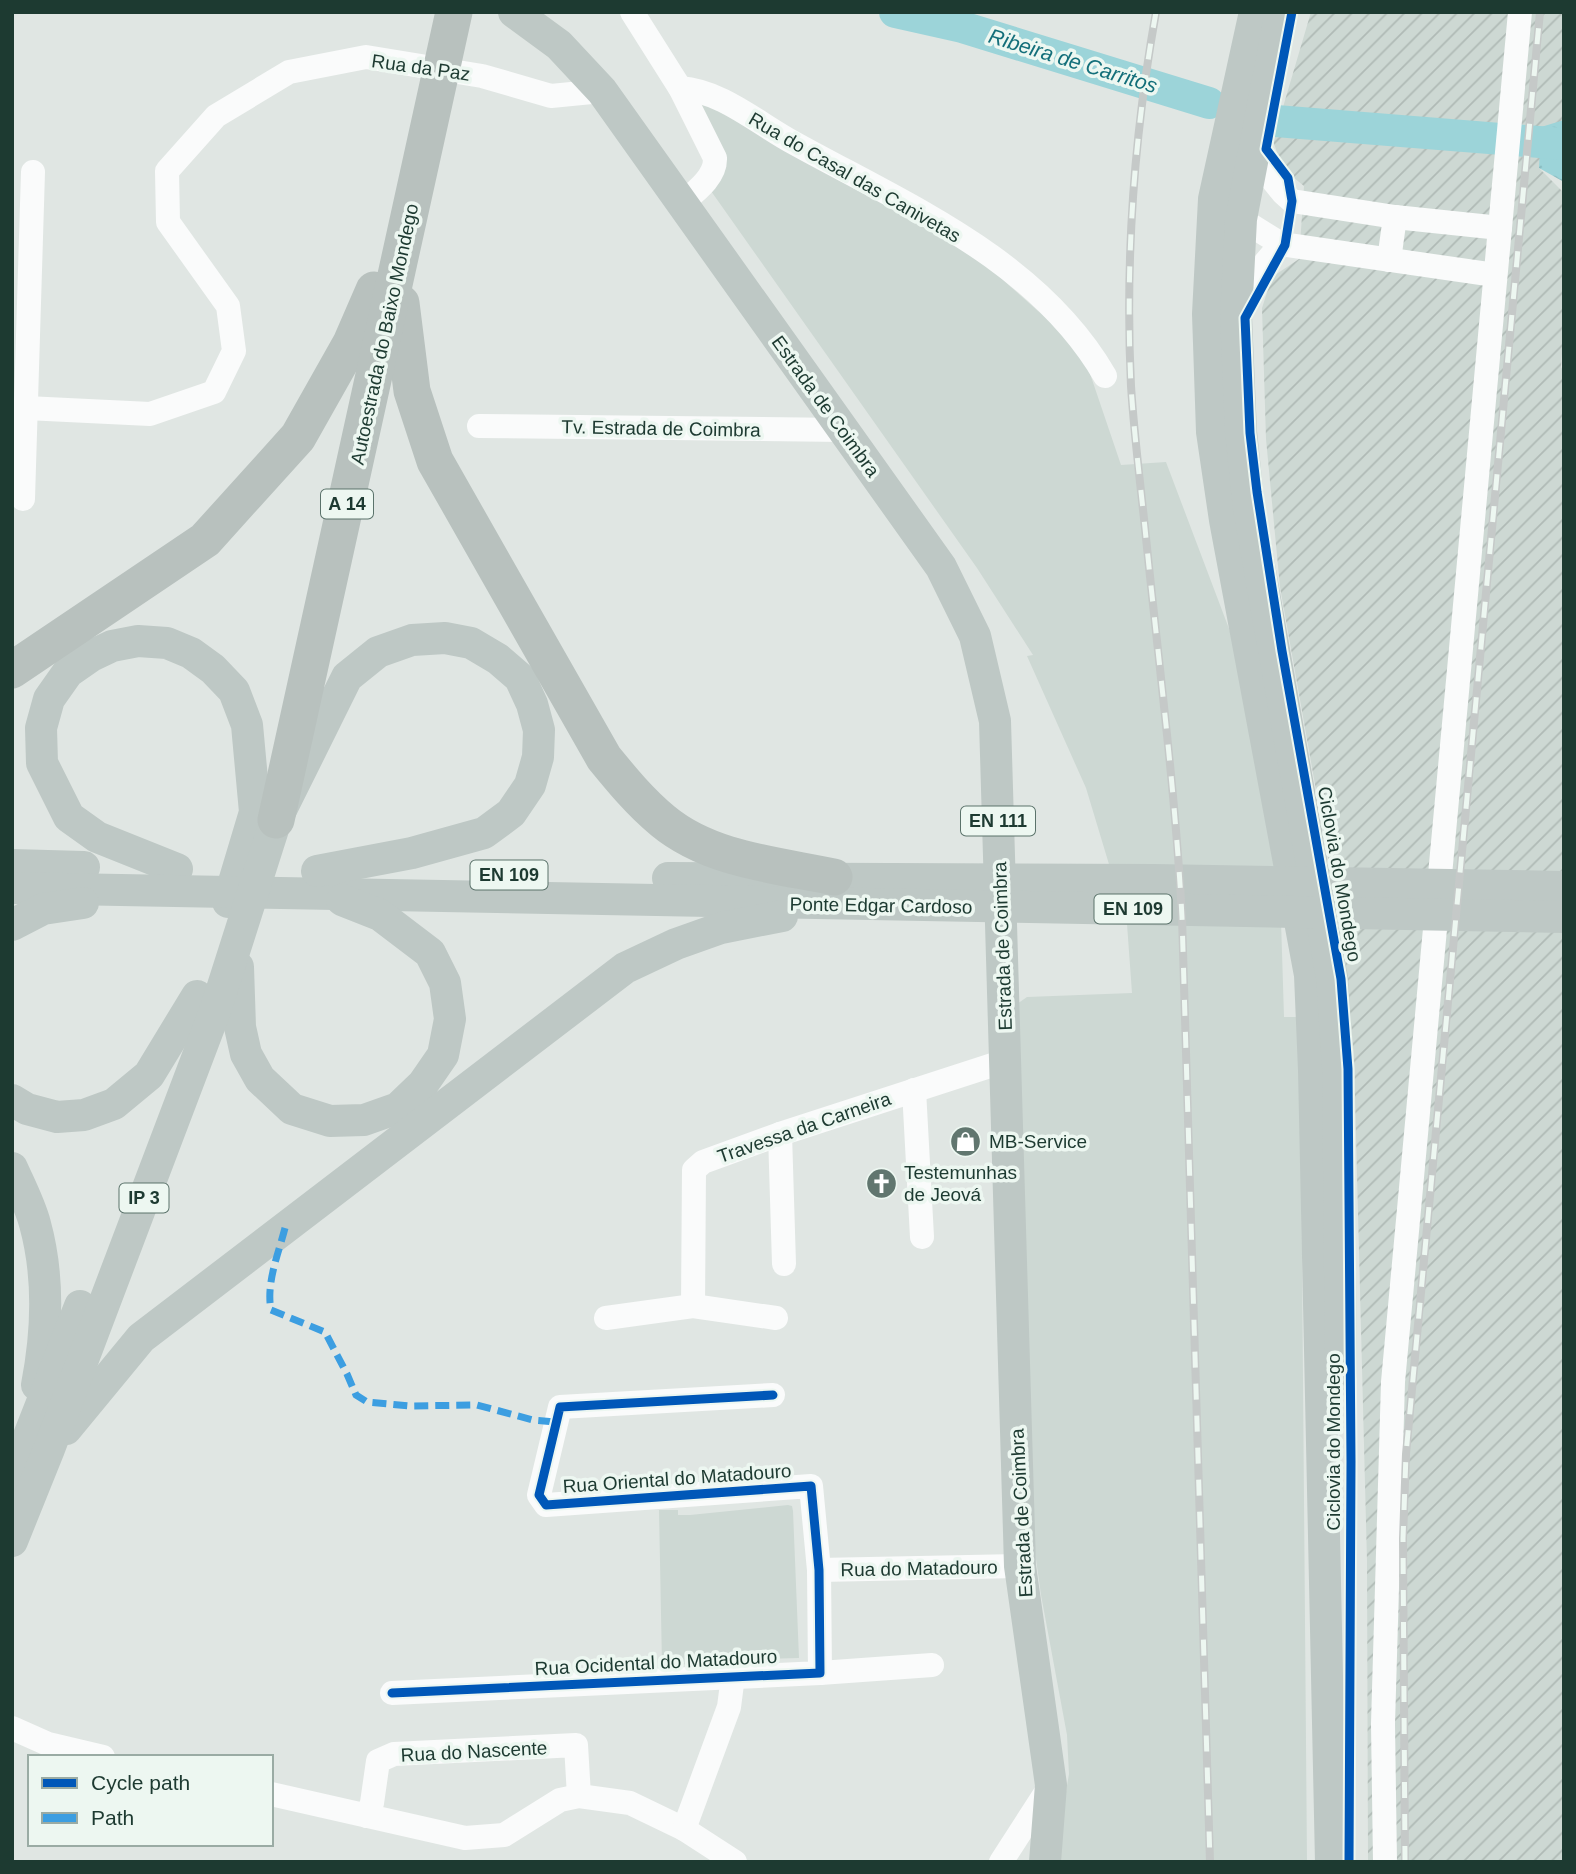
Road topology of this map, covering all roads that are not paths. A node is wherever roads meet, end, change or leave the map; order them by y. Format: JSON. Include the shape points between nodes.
{"nodes":[{"id":1,"x":432,"y":12,"type":"edge"},
{"id":2,"x":454,"y":12,"type":"edge"},
{"id":3,"x":514,"y":12,"type":"edge"},
{"id":4,"x":632,"y":12,"type":"edge"},
{"id":5,"x":1255,"y":12,"type":"edge"},
{"id":6,"x":1281,"y":12,"type":"edge"},
{"id":7,"x":1520,"y":12,"type":"edge"},
{"id":8,"x":680,"y":88,"type":"junction"},
{"id":9,"x":602,"y":92,"type":"junction"},
{"id":10,"x":417,"y":132,"type":"junction"},
{"id":11,"x":1253,"y":156,"type":"junction"},
{"id":12,"x":33,"y":172,"type":"dead end"},
{"id":13,"x":1214,"y":199,"type":"junction"},
{"id":14,"x":682,"y":203,"type":"junction"},
{"id":15,"x":1395,"y":217,"type":"junction"},
{"id":16,"x":1241,"y":219,"type":"junction"},
{"id":17,"x":1500,"y":228,"type":"junction"},
{"id":18,"x":1281,"y":244,"type":"junction"},
{"id":19,"x":1389,"y":260,"type":"junction"},
{"id":20,"x":1495,"y":275,"type":"junction"},
{"id":21,"x":386,"y":282,"type":"junction"},
{"id":22,"x":1236,"y":317,"type":"junction"},
{"id":23,"x":1105,"y":376,"type":"dead end"},
{"id":24,"x":26,"y":408,"type":"junction"},
{"id":25,"x":479,"y":426,"type":"dead end"},
{"id":26,"x":844,"y":430,"type":"junction"},
{"id":27,"x":23,"y":499,"type":"dead end"},
{"id":28,"x":12,"y":670,"type":"edge"},
{"id":29,"x":266,"y":816,"type":"junction"},
{"id":30,"x":12,"y":865,"type":"edge"},
{"id":31,"x":176,"y":880,"type":"junction"},
{"id":32,"x":319,"y":882,"type":"junction"},
{"id":33,"x":1564,"y":887,"type":"edge"},
{"id":34,"x":12,"y":888,"type":"edge"},
{"id":35,"x":836,"y":891,"type":"junction"},
{"id":36,"x":1564,"y":916,"type":"edge"},
{"id":37,"x":12,"y":925,"type":"edge"},
{"id":38,"x":238,"y":943,"type":"junction"},
{"id":39,"x":197,"y":996,"type":"junction"},
{"id":40,"x":1005,"y":1061,"type":"junction"},
{"id":41,"x":1326,"y":1069,"type":"junction"},
{"id":42,"x":914,"y":1090,"type":"junction"},
{"id":43,"x":12,"y":1100,"type":"edge"},
{"id":44,"x":780,"y":1134,"type":"junction"},
{"id":45,"x":12,"y":1168,"type":"edge"},
{"id":46,"x":922,"y":1237,"type":"dead end"},
{"id":47,"x":784,"y":1264,"type":"dead end"},
{"id":48,"x":693,"y":1306,"type":"junction"},
{"id":49,"x":606,"y":1318,"type":"dead end"},
{"id":50,"x":776,"y":1318,"type":"dead end"},
{"id":51,"x":773,"y":1395,"type":"dead end"},
{"id":52,"x":38,"y":1447,"type":"junction"},
{"id":53,"x":12,"y":1479,"type":"edge"},
{"id":54,"x":12,"y":1541,"type":"edge"},
{"id":55,"x":1020,"y":1566,"type":"junction"},
{"id":56,"x":818,"y":1570,"type":"junction"},
{"id":57,"x":932,"y":1665,"type":"dead end"},
{"id":58,"x":820,"y":1673,"type":"junction"},
{"id":59,"x":733,"y":1676,"type":"junction"},
{"id":60,"x":392,"y":1693,"type":"dead end"},
{"id":61,"x":14,"y":1729,"type":"edge"},
{"id":62,"x":95,"y":1755,"type":"edge"},
{"id":63,"x":1051,"y":1785,"type":"junction"},
{"id":64,"x":273,"y":1794,"type":"edge"},
{"id":65,"x":579,"y":1796,"type":"junction"},
{"id":66,"x":367,"y":1816,"type":"junction"},
{"id":67,"x":684,"y":1829,"type":"junction"},
{"id":68,"x":709,"y":1853,"type":"edge"},
{"id":69,"x":734,"y":1862,"type":"edge"},
{"id":70,"x":1001,"y":1862,"type":"edge"},
{"id":71,"x":1029,"y":1862,"type":"edge"},
{"id":72,"x":1045,"y":1862,"type":"edge"},
{"id":73,"x":1333,"y":1862,"type":"edge"},
{"id":74,"x":1385,"y":1862,"type":"edge"}],
"edges":[{"from":1,"to":10,"type":"highway","name":"Autoestrada do Baixo Mondego","number":"A 14"},
{"from":2,"to":10,"type":"highway","name":"Autoestrada do Baixo Mondego","number":"A 14"},
{"from":3,"to":9,"type":"main road","name":"Estrada de Coimbra","number":"EN 111","via":[[559,46]]},
{"from":4,"to":8,"type":"street"},
{"from":5,"to":13,"type":"main road"},
{"from":6,"to":11,"type":"main road"},
{"from":7,"to":17,"type":"street"},
{"from":8,"to":14,"type":"street","via":[[716,164]]},
{"from":8,"to":23,"type":"street","name":"Rua do Casal das Canivetas","via":[[699,90],[736,108],[931,216],[1022,280],[1082,340]]},
{"from":9,"to":14,"type":"main road","name":"Estrada de Coimbra","number":"EN 111"},
{"from":9,"to":24,"type":"street","name":"Rua da Paz","via":[[551,96],[482,76],[366,57],[289,72],[216,116],[167,171],[167,222],[228,306],[234,351],[214,393],[150,414]]},
{"from":10,"to":21,"type":"highway","name":"Autoestrada do Baixo Mondego","number":"A 14"},
{"from":11,"to":15,"type":"street","via":[[1292,201]]},
{"from":11,"to":16,"type":"main road"},
{"from":12,"to":24,"type":"street"},
{"from":13,"to":16,"type":"street"},
{"from":13,"to":41,"type":"main road","via":[[1208,314],[1212,432]]},
{"from":14,"to":26,"type":"main road","name":"Estrada de Coimbra","number":"EN 111"},
{"from":15,"to":17,"type":"street"},
{"from":15,"to":19,"type":"street"},
{"from":16,"to":18,"type":"street"},
{"from":16,"to":22,"type":"main road"},
{"from":17,"to":20,"type":"street"},
{"from":18,"to":19,"type":"street"},
{"from":18,"to":22,"type":"street","via":[[1259,270]]},
{"from":19,"to":20,"type":"street"},
{"from":20,"to":74,"type":"street","via":[[1393,1382],[1383,1724]]},
{"from":21,"to":28,"type":"highway","via":[[298,437],[205,540]]},
{"from":21,"to":29,"type":"highway","name":"Autoestrada do Baixo Mondego","number":"A 14"},
{"from":21,"to":35,"type":"highway","via":[[412,391],[435,461],[604,758],[663,822],[693,841]]},
{"from":22,"to":41,"type":"main road","via":[[1249,509],[1332,978]]},
{"from":24,"to":27,"type":"street"},
{"from":25,"to":26,"type":"street","name":"Tv. Estrada de Coimbra"},
{"from":26,"to":40,"type":"main road","name":"Estrada de Coimbra","number":"EN 111","via":[[941,567],[975,636],[995,721]]},
{"from":29,"to":31,"type":"main road","via":[[247,725],[234,691],[213,668],[167,643],[138,641],[112,646],[68,671],[49,699],[41,727],[42,763],[55,793],[69,817]]},
{"from":29,"to":32,"type":"main road","via":[[347,677],[378,652],[412,640],[445,638],[471,643],[520,678],[538,730],[538,757],[530,785],[511,813],[484,833]]},
{"from":29,"to":38,"type":"main road","number":"IP 3"},
{"from":29,"to":39,"type":"main road","number":"IP 3"},
{"from":30,"to":31,"type":"main road","number":"EN 109"},
{"from":31,"to":32,"type":"main road","number":"EN 109"},
{"from":31,"to":34,"type":"main road","number":"EN 109"},
{"from":31,"to":37,"type":"main road","via":[[43,909]]},
{"from":32,"to":35,"type":"main road","name":"Ponte Edgar Cardoso","number":"EN 109"},
{"from":32,"to":38,"type":"main road","via":[[380,915],[430,953],[445,983],[450,1019],[443,1055],[423,1084],[398,1108],[364,1120],[330,1121],[292,1109],[260,1079],[240,1027]]},
{"from":33,"to":35,"type":"main road","name":"Ponte Edgar Cardoso","number":"EN 109"},
{"from":35,"to":36,"type":"main road","name":"Ponte Edgar Cardoso","number":"EN 109"},
{"from":35,"to":52,"type":"main road","via":[[676,944],[625,968],[141,1338]]},
{"from":38,"to":52,"type":"main road","number":"IP 3","via":[[206,1035]]},
{"from":39,"to":43,"type":"main road","via":[[149,1075],[114,1104],[84,1115],[57,1117]]},
{"from":39,"to":52,"type":"main road","number":"IP 3"},
{"from":40,"to":42,"type":"street","name":"Travessa da Carneira"},
{"from":40,"to":55,"type":"main road","name":"Estrada de Coimbra","number":"EN 111"},
{"from":41,"to":73,"type":"main road"},
{"from":42,"to":44,"type":"street","name":"Travessa da Carneira"},
{"from":42,"to":46,"type":"street"},
{"from":44,"to":47,"type":"street"},
{"from":44,"to":48,"type":"street","name":"Travessa da Carneira","via":[[703,1162],[694,1170]]},
{"from":45,"to":52,"type":"main road","via":[[34,1222],[45,1277]]},
{"from":48,"to":49,"type":"street"},
{"from":48,"to":50,"type":"street"},
{"from":51,"to":56,"type":"street","name":"Rua Oriental do Matadouro","via":[[560,1407],[539,1495],[546,1505],[811,1486]]},
{"from":52,"to":53,"type":"main road","number":"IP 3"},
{"from":52,"to":54,"type":"main road","number":"IP 3"},
{"from":55,"to":56,"type":"street","name":"Rua do Matadouro"},
{"from":55,"to":63,"type":"main road","name":"Estrada de Coimbra","number":"EN 111"},
{"from":56,"to":58,"type":"street"},
{"from":57,"to":58,"type":"street","name":"Rua Ocidental do Matadouro"},
{"from":58,"to":59,"type":"street","name":"Rua Ocidental do Matadouro"},
{"from":59,"to":60,"type":"street","name":"Rua Ocidental do Matadouro"},
{"from":59,"to":67,"type":"street","via":[[729,1707]]},
{"from":61,"to":62,"type":"street","via":[[48,1744]]},
{"from":63,"to":70,"type":"street"},
{"from":63,"to":71,"type":"main road","number":"EN 111"},
{"from":63,"to":72,"type":"main road","number":"EN 111"},
{"from":64,"to":66,"type":"street"},
{"from":65,"to":66,"type":"street","via":[[560,1800],[504,1835],[465,1838]]},
{"from":65,"to":66,"type":"street","name":"Rua do Nascente","via":[[576,1745],[394,1754],[377,1760]]},
{"from":65,"to":67,"type":"street","via":[[631,1803]]},
{"from":67,"to":68,"type":"street"},
{"from":68,"to":69,"type":"street"}]}
